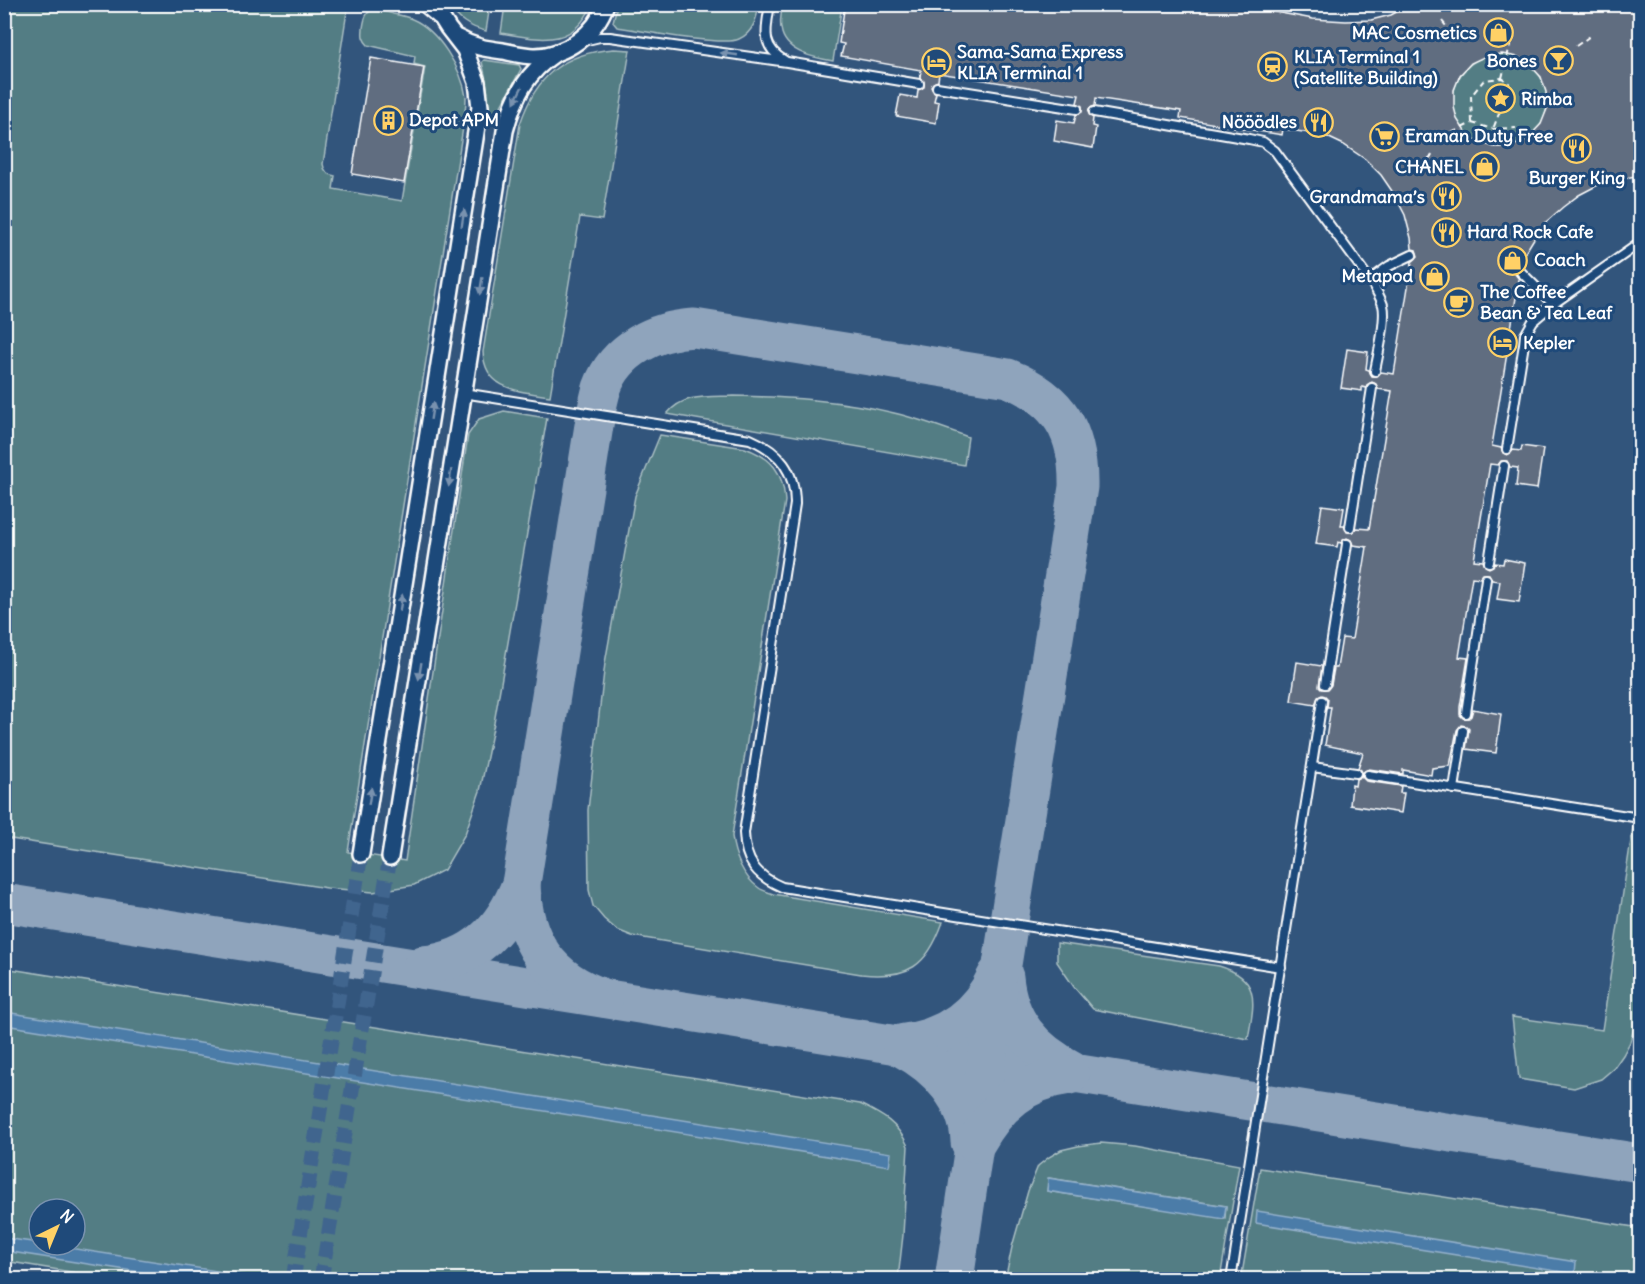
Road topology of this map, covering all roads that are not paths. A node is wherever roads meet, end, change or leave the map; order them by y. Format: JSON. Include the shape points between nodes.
{"nodes":[{"id":1,"x":419,"y":4,"type":"edge"},
{"id":2,"x":433,"y":4,"type":"edge"},
{"id":3,"x":606,"y":4,"type":"edge"},
{"id":4,"x":770,"y":4,"type":"edge"},
{"id":5,"x":452,"y":33,"type":"junction"},
{"id":6,"x":573,"y":44,"type":"junction"},
{"id":7,"x":557,"y":52,"type":"junction"},
{"id":8,"x":787,"y":62,"type":"junction"},
{"id":9,"x":919,"y":84,"type":"dead end"},
{"id":10,"x":937,"y":87,"type":"dead end"},
{"id":11,"x":1077,"y":109,"type":"dead end"},
{"id":12,"x":1094,"y":112,"type":"dead end"},
{"id":13,"x":1641,"y":243,"type":"edge"},
{"id":14,"x":1412,"y":255,"type":"dead end"},
{"id":15,"x":1521,"y":272,"type":"dead end"},
{"id":16,"x":1370,"y":280,"type":"junction"},
{"id":17,"x":1553,"y":304,"type":"junction"},
{"id":18,"x":1375,"y":371,"type":"dead end"},
{"id":19,"x":1372,"y":388,"type":"dead end"},
{"id":20,"x":463,"y":393,"type":"junction"},
{"id":21,"x":1507,"y":449,"type":"dead end"},
{"id":22,"x":1504,"y":466,"type":"dead end"},
{"id":23,"x":1350,"y":527,"type":"dead end"},
{"id":24,"x":1347,"y":544,"type":"dead end"},
{"id":25,"x":1489,"y":562,"type":"dead end"},
{"id":26,"x":1486,"y":579,"type":"dead end"},
{"id":27,"x":1325,"y":684,"type":"dead end"},
{"id":28,"x":1322,"y":701,"type":"dead end"},
{"id":29,"x":1466,"y":713,"type":"dead end"},
{"id":30,"x":1463,"y":731,"type":"dead end"},
{"id":31,"x":1312,"y":767,"type":"junction"},
{"id":32,"x":1356,"y":773,"type":"dead end"},
{"id":33,"x":1368,"y":775,"type":"dead end"},
{"id":34,"x":1454,"y":789,"type":"junction"},
{"id":35,"x":1641,"y":818,"type":"edge"},
{"id":36,"x":361,"y":854,"type":"tunnel mouth"},
{"id":37,"x":390,"y":857,"type":"tunnel mouth"},
{"id":38,"x":1281,"y":967,"type":"junction"},
{"id":39,"x":1231,"y":1280,"type":"edge"}],
"edges":[{"from":1,"to":5,"type":"lane"},
{"from":2,"to":5,"type":"street"},
{"from":3,"to":6,"type":"street","via":[[592,30]]},
{"from":4,"to":8,"type":"lane","via":[[766,40],[774,53]]},
{"from":5,"to":7,"type":"street","via":[[477,47],[533,56]]},
{"from":36,"to":5,"type":"street","one_way":true,"via":[[480,107],[477,82],[465,50]]},
{"from":6,"to":7,"type":"street"},
{"from":8,"to":6,"type":"lane","one_way":true,"via":[[610,38]]},
{"from":7,"to":20,"type":"street","one_way":true,"via":[[527,79],[509,116]]},
{"from":8,"to":9,"type":"lane"},
{"from":10,"to":11,"type":"lane"},
{"from":12,"to":16,"type":"lane","via":[[1263,142],[1275,151]]},
{"from":13,"to":17,"type":"lane"},
{"from":14,"to":16,"type":"lane"},
{"from":15,"to":17,"type":"lane"},
{"from":16,"to":18,"type":"lane","via":[[1384,308]]},
{"from":17,"to":21,"type":"lane","via":[[1533,321],[1525,335]]},
{"from":19,"to":23,"type":"lane"},
{"from":20,"to":37,"type":"street","one_way":true},
{"from":20,"to":38,"type":"lane","via":[[750,439],[771,450],[787,467],[795,504],[744,833],[751,863],[770,882]]},
{"from":22,"to":25,"type":"lane"},
{"from":24,"to":27,"type":"lane"},
{"from":26,"to":29,"type":"lane"},
{"from":28,"to":31,"type":"lane"},
{"from":30,"to":34,"type":"lane"},
{"from":31,"to":32,"type":"lane"},
{"from":31,"to":38,"type":"lane"},
{"from":33,"to":34,"type":"lane"},
{"from":34,"to":35,"type":"lane"},
{"from":38,"to":39,"type":"lane"}]}
